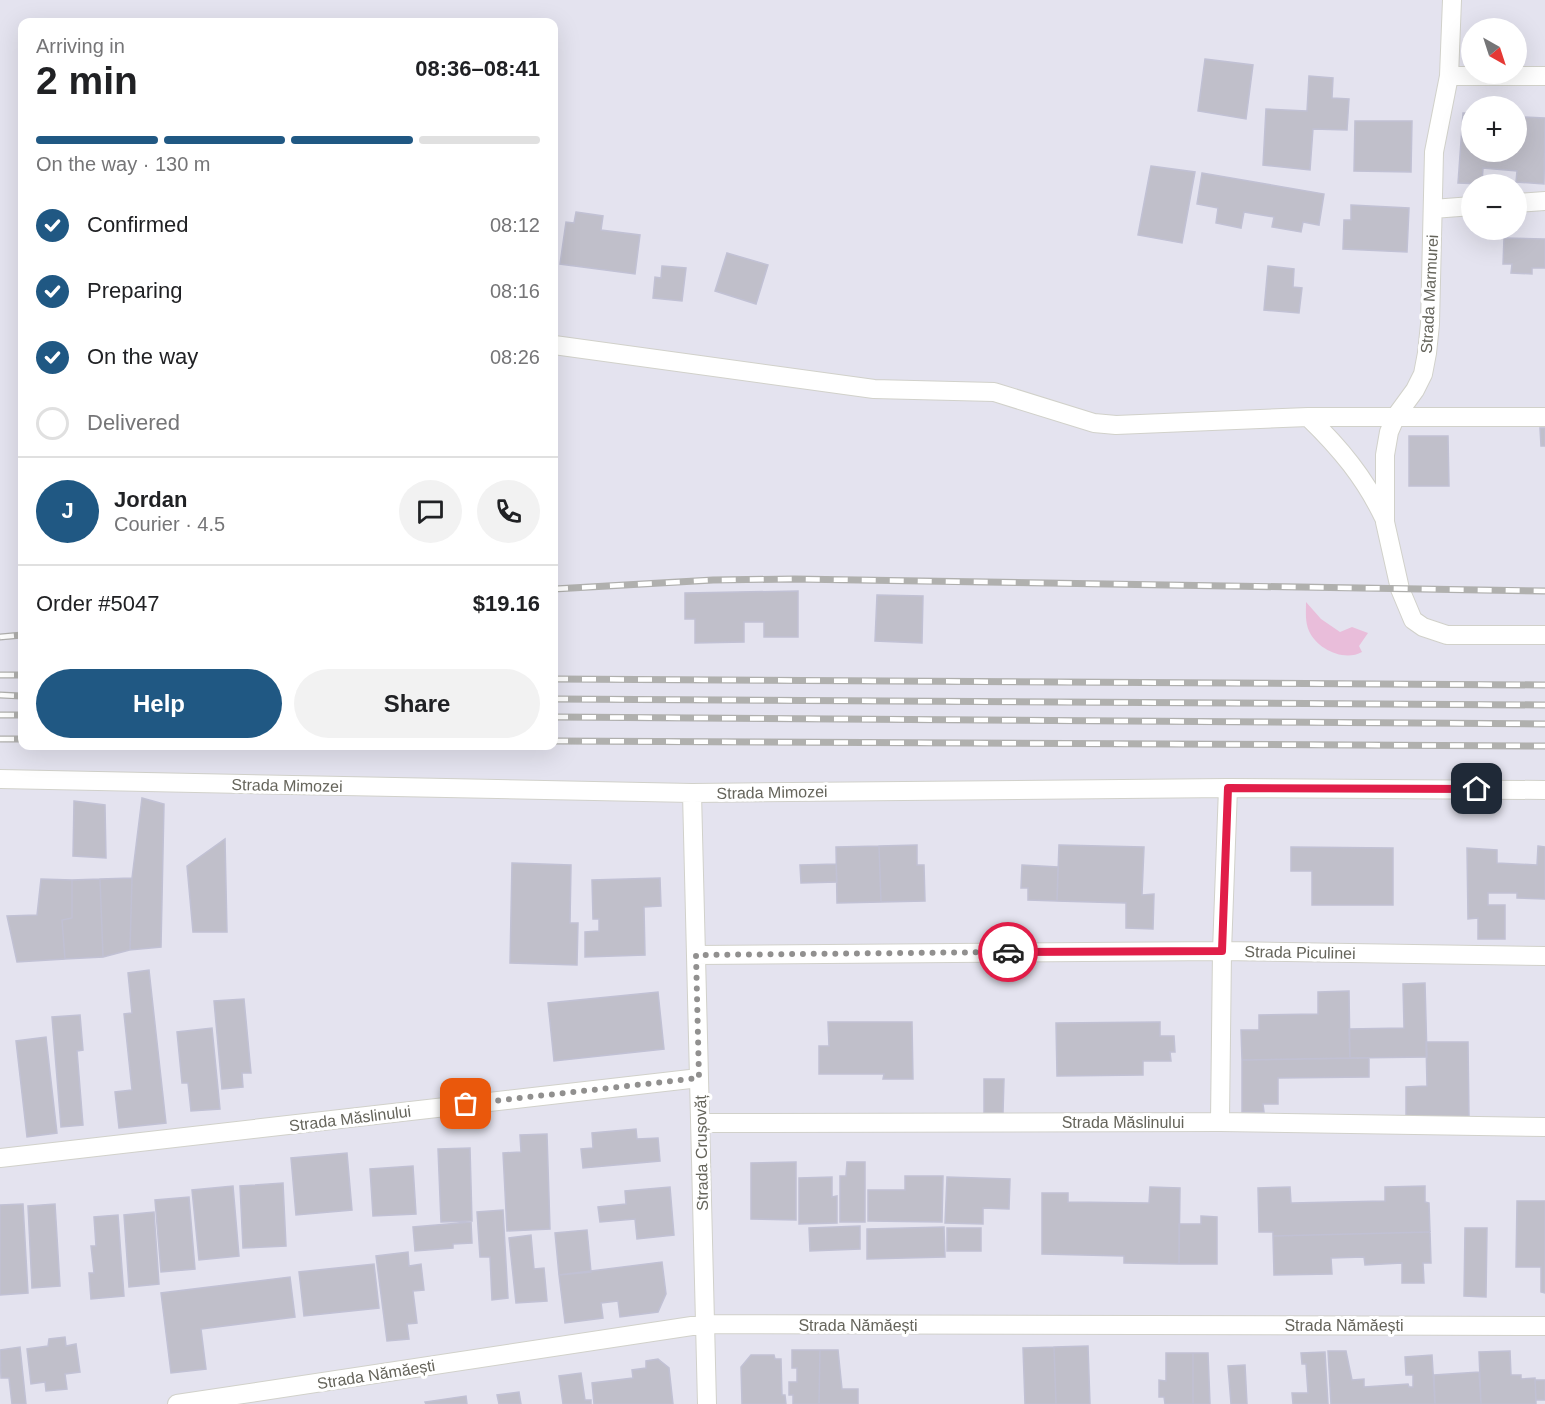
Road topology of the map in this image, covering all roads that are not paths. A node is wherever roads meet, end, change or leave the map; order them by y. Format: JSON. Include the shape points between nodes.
{"nodes":[{"id":1,"x":1452,"y":0,"type":"edge"},
{"id":2,"x":1449,"y":76,"type":"junction"},
{"id":3,"x":1545,"y":76,"type":"edge"},
{"id":4,"x":1545,"y":201,"type":"edge"},
{"id":5,"x":1527,"y":202,"type":"edge"},
{"id":6,"x":1461,"y":207,"type":"edge"},
{"id":7,"x":1433,"y":209,"type":"junction"},
{"id":8,"x":558,"y":346,"type":"edge"},
{"id":9,"x":1396,"y":416,"type":"junction"},
{"id":10,"x":1308,"y":417,"type":"junction"},
{"id":11,"x":1545,"y":417,"type":"edge"},
{"id":12,"x":1386,"y":522,"type":"junction"},
{"id":13,"x":1545,"y":635,"type":"edge"},
{"id":14,"x":0,"y":778,"type":"edge"},
{"id":15,"x":1228,"y":788,"type":"junction"},
{"id":16,"x":1545,"y":790,"type":"edge"},
{"id":17,"x":692,"y":793,"type":"junction"},
{"id":18,"x":1222,"y":951,"type":"junction"},
{"id":19,"x":696,"y":955,"type":"junction"},
{"id":20,"x":1545,"y":956,"type":"edge"},
{"id":21,"x":699,"y":1078,"type":"junction"},
{"id":22,"x":1220,"y":1122,"type":"junction"},
{"id":23,"x":700,"y":1123,"type":"junction"},
{"id":24,"x":1545,"y":1127,"type":"edge"},
{"id":25,"x":0,"y":1158,"type":"edge"},
{"id":26,"x":705,"y":1324,"type":"junction"},
{"id":27,"x":1545,"y":1326,"type":"edge"},
{"id":28,"x":177,"y":1404,"type":"edge"},
{"id":29,"x":707,"y":1404,"type":"edge"}],
"edges":[{"from":1,"to":2,"type":"street","name":"Strada Marmurei"},
{"from":2,"to":3,"type":"street"},
{"from":2,"to":7,"type":"street","name":"Strada Marmurei","via":[[1434,152]]},
{"from":4,"to":5,"type":"street"},
{"from":6,"to":7,"type":"street"},
{"from":7,"to":9,"type":"street","name":"Strada Marmurei","via":[[1427,353],[1423,374]]},
{"from":8,"to":10,"type":"street","via":[[874,389],[994,392],[1094,423]]},
{"from":9,"to":10,"type":"street"},
{"from":9,"to":11,"type":"street"},
{"from":9,"to":12,"type":"street","name":"Strada Marmurei","via":[[1385,455]]},
{"from":10,"to":12,"type":"street","via":[[1370,488]]},
{"from":12,"to":13,"type":"street","name":"Strada Marmurei","via":[[1400,589],[1413,620],[1447,635]]},
{"from":14,"to":17,"type":"street","name":"Strada Mimozei"},
{"from":15,"to":16,"type":"street","name":"Strada Mimozei"},
{"from":15,"to":17,"type":"street","name":"Strada Mimozei"},
{"from":15,"to":18,"type":"street"},
{"from":17,"to":19,"type":"street","name":"Strada Crușovăț"},
{"from":18,"to":19,"type":"street","name":"Strada Piculinei"},
{"from":18,"to":20,"type":"street","name":"Strada Piculinei"},
{"from":18,"to":22,"type":"street"},
{"from":19,"to":21,"type":"street","name":"Strada Crușovăț"},
{"from":21,"to":23,"type":"street","name":"Strada Crușovăț"},
{"from":21,"to":25,"type":"street","name":"Strada Măslinului"},
{"from":22,"to":23,"type":"street","name":"Strada Măslinului"},
{"from":22,"to":24,"type":"street","name":"Strada Măslinului"},
{"from":23,"to":26,"type":"street","name":"Strada Crușovăț"},
{"from":26,"to":27,"type":"street","name":"Strada Nămăești"},
{"from":26,"to":28,"type":"street","name":"Strada Nămăești"},
{"from":26,"to":29,"type":"street","name":"Strada Crușovăț"}]}
